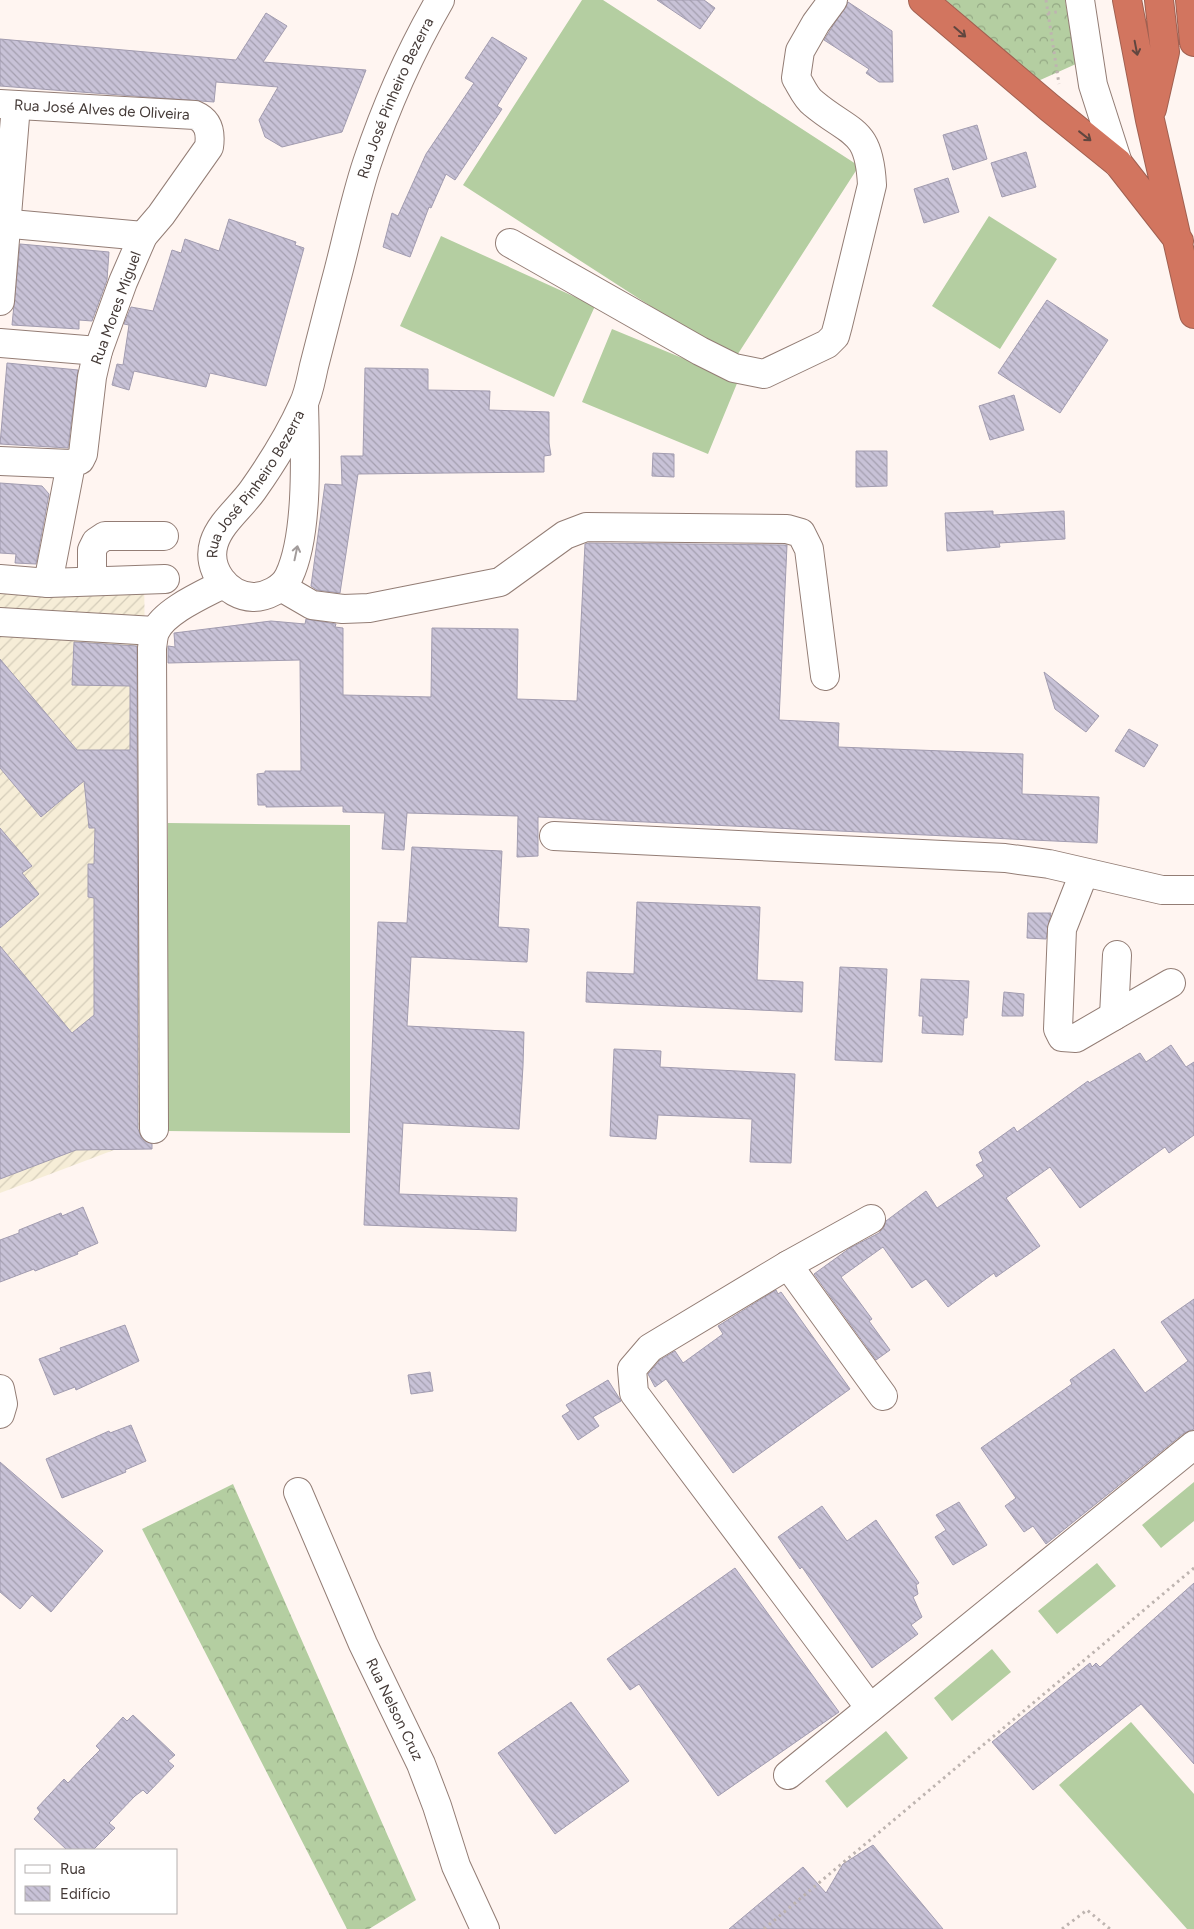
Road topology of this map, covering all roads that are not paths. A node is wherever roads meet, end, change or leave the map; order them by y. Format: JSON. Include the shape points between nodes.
{"nodes":[{"id":1,"x":440,"y":0,"type":"edge"},
{"id":2,"x":833,"y":0,"type":"edge"},
{"id":3,"x":923,"y":0,"type":"edge"},
{"id":4,"x":1127,"y":0,"type":"edge"},
{"id":5,"x":1159,"y":0,"type":"edge"},
{"id":6,"x":1190,"y":0,"type":"edge"},
{"id":7,"x":1069,"y":6,"type":"edge"},
{"id":8,"x":1194,"y":42,"type":"edge"},
{"id":9,"x":8,"y":105,"type":"edge"},
{"id":10,"x":204,"y":120,"type":"joint"},
{"id":11,"x":1150,"y":120,"type":"junction"},
{"id":12,"x":1118,"y":163,"type":"junction"},
{"id":13,"x":3,"y":223,"type":"edge"},
{"id":14,"x":143,"y":236,"type":"junction"},
{"id":15,"x":1179,"y":241,"type":"junction"},
{"id":16,"x":510,"y":243,"type":"dead end"},
{"id":17,"x":0,"y":301,"type":"edge"},
{"id":18,"x":1194,"y":314,"type":"edge"},
{"id":19,"x":0,"y":343,"type":"edge"},
{"id":20,"x":98,"y":351,"type":"junction"},
{"id":21,"x":304,"y":403,"type":"junction"},
{"id":22,"x":0,"y":461,"type":"edge"},
{"id":23,"x":71,"y":464,"type":"junction"},
{"id":24,"x":164,"y":536,"type":"dead end"},
{"id":25,"x":0,"y":579,"type":"edge"},
{"id":26,"x":165,"y":579,"type":"dead end"},
{"id":27,"x":92,"y":582,"type":"junction"},
{"id":28,"x":48,"y":583,"type":"junction"},
{"id":29,"x":223,"y":584,"type":"junction"},
{"id":30,"x":281,"y":587,"type":"junction"},
{"id":31,"x":0,"y":622,"type":"edge"},
{"id":32,"x":155,"y":631,"type":"junction"},
{"id":33,"x":825,"y":676,"type":"dead end"},
{"id":34,"x":554,"y":836,"type":"dead end"},
{"id":35,"x":1084,"y":872,"type":"junction"},
{"id":36,"x":1194,"y":890,"type":"edge"},
{"id":37,"x":1117,"y":954,"type":"dead end"},
{"id":38,"x":1171,"y":983,"type":"dead end"},
{"id":39,"x":1114,"y":1016,"type":"junction"},
{"id":40,"x":154,"y":1129,"type":"dead end"},
{"id":41,"x":871,"y":1219,"type":"dead end"},
{"id":42,"x":788,"y":1264,"type":"junction"},
{"id":43,"x":0,"y":1390,"type":"edge"},
{"id":44,"x":883,"y":1396,"type":"dead end"},
{"id":45,"x":0,"y":1414,"type":"edge"},
{"id":46,"x":1194,"y":1445,"type":"edge"},
{"id":47,"x":298,"y":1492,"type":"dead end"},
{"id":48,"x":870,"y":1708,"type":"junction"},
{"id":49,"x":788,"y":1775,"type":"dead end"},
{"id":50,"x":485,"y":1929,"type":"edge"}],
"edges":[{"from":1,"to":21,"type":"street","name":"Rua José Pinheiro Bezerra","via":[[402,71],[367,164]]},
{"from":2,"to":16,"type":"street","via":[[800,51],[796,78],[811,102],[854,132],[865,144],[871,161],[872,185],[838,326],[827,344],[764,374],[734,368]]},
{"from":3,"to":12,"type":"highway","one_way":true},
{"from":4,"to":11,"type":"highway","one_way":true},
{"from":5,"to":11,"type":"highway","via":[[1164,52]]},
{"from":6,"to":8,"type":"highway"},
{"from":7,"to":12,"type":"street"},
{"from":9,"to":10,"type":"street","name":"Rua José Alves de Oliveira","via":[[195,115]]},
{"from":9,"to":13,"type":"street"},
{"from":10,"to":14,"type":"street","name":"Rua Mores Miguel","via":[[209,129],[209,147]]},
{"from":11,"to":15,"type":"highway"},
{"from":12,"to":15,"type":"highway"},
{"from":13,"to":14,"type":"street"},
{"from":13,"to":17,"type":"street"},
{"from":14,"to":20,"type":"street","name":"Rua Mores Miguel"},
{"from":15,"to":18,"type":"highway"},
{"from":19,"to":20,"type":"street"},
{"from":20,"to":23,"type":"street","name":"Rua Mores Miguel","via":[[83,454],[80,460]]},
{"from":21,"to":29,"type":"street","name":"Rua José Pinheiro Bezerra","via":[[254,489],[220,531],[214,544],[215,572]]},
{"from":30,"to":21,"type":"street","name":"Rua José Pinheiro Bezerra","one_way":true,"via":[[289,578],[299,540],[304,477]]},
{"from":22,"to":23,"type":"street"},
{"from":23,"to":28,"type":"street","name":"Rua Mores Miguel"},
{"from":24,"to":27,"type":"street","via":[[105,536],[96,542],[92,550]]},
{"from":25,"to":28,"type":"street"},
{"from":26,"to":27,"type":"street"},
{"from":27,"to":28,"type":"street"},
{"from":29,"to":30,"type":"street","name":"Rua José Pinheiro Bezerra","via":[[240,595],[254,597]]},
{"from":29,"to":32,"type":"street","via":[[182,606]]},
{"from":30,"to":33,"type":"street","via":[[312,605],[369,608],[500,582],[564,535],[586,527],[787,529],[801,533],[810,549]]},
{"from":31,"to":32,"type":"street"},
{"from":32,"to":40,"type":"street","via":[[152,648]]},
{"from":34,"to":35,"type":"street","via":[[1005,858]]},
{"from":35,"to":36,"type":"street","via":[[1162,890]]},
{"from":35,"to":39,"type":"street","via":[[1062,929],[1058,1029],[1062,1037],[1076,1038]]},
{"from":37,"to":39,"type":"street"},
{"from":38,"to":39,"type":"street"},
{"from":41,"to":42,"type":"street"},
{"from":42,"to":44,"type":"street"},
{"from":42,"to":48,"type":"street","via":[[650,1348],[632,1368],[634,1393]]},
{"from":43,"to":45,"type":"street","via":[[3,1404]]},
{"from":46,"to":48,"type":"street"},
{"from":47,"to":50,"type":"street","name":"Rua Nelson Cruz","via":[[363,1644],[421,1764],[456,1866]]},
{"from":48,"to":49,"type":"street"}]}
